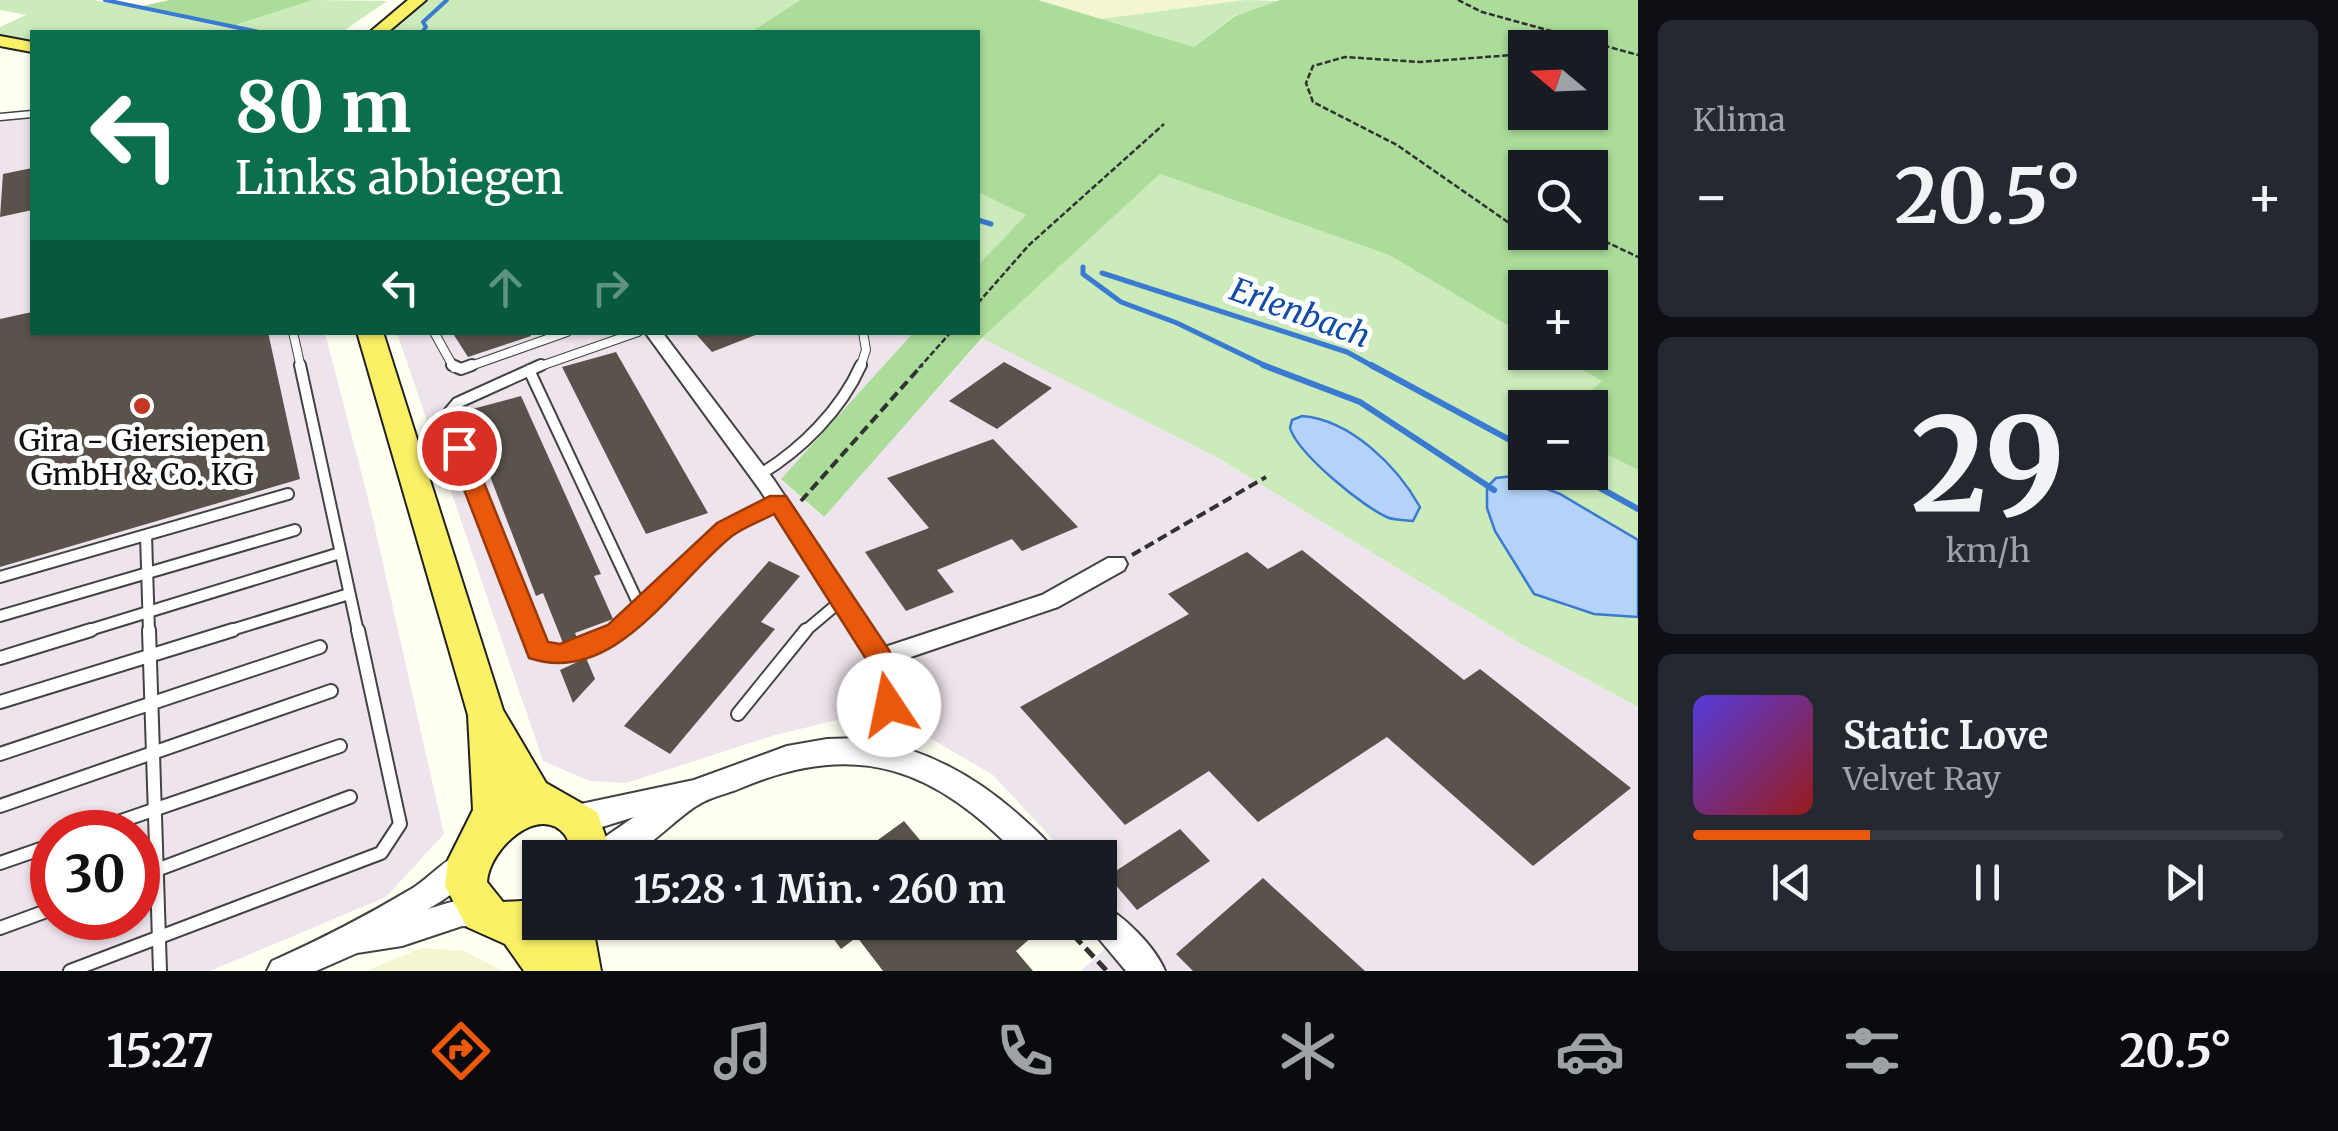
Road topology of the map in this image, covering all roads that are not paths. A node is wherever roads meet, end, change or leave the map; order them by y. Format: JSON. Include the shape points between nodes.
{"nodes":[{"id":1,"x":418,"y":0,"type":"edge"},
{"id":2,"x":380,"y":30,"type":"edge"},
{"id":3,"x":0,"y":42,"type":"edge"},
{"id":4,"x":30,"y":48,"type":"edge"},
{"id":5,"x":30,"y":114,"type":"edge"},
{"id":6,"x":0,"y":117,"type":"edge"},
{"id":7,"x":294,"y":335,"type":"edge"},
{"id":8,"x":371,"y":335,"type":"edge"},
{"id":9,"x":436,"y":335,"type":"edge"},
{"id":10,"x":558,"y":335,"type":"edge"},
{"id":11,"x":629,"y":335,"type":"edge"},
{"id":12,"x":655,"y":335,"type":"edge"},
{"id":13,"x":864,"y":335,"type":"edge"},
{"id":14,"x":529,"y":370,"type":"junction"},
{"id":15,"x":760,"y":475,"type":"junction"},
{"id":16,"x":288,"y":494,"type":"dead end"},
{"id":17,"x":778,"y":502,"type":"junction"},
{"id":18,"x":295,"y":530,"type":"dead end"},
{"id":19,"x":146,"y":535,"type":"junction"},
{"id":20,"x":340,"y":553,"type":"junction"},
{"id":21,"x":1128,"y":562,"type":"road end"},
{"id":22,"x":148,"y":573,"type":"junction"},
{"id":23,"x":0,"y":577,"type":"edge"},
{"id":24,"x":349,"y":594,"type":"junction"},
{"id":25,"x":842,"y":599,"type":"junction"},
{"id":26,"x":642,"y":610,"type":"junction"},
{"id":27,"x":149,"y":612,"type":"junction"},
{"id":28,"x":0,"y":616,"type":"edge"},
{"id":29,"x":320,"y":647,"type":"dead end"},
{"id":30,"x":149,"y":656,"type":"junction"},
{"id":31,"x":0,"y":658,"type":"edge"},
{"id":32,"x":880,"y":658,"type":"junction"},
{"id":33,"x":331,"y":691,"type":"dead end"},
{"id":34,"x":0,"y":702,"type":"edge"},
{"id":35,"x":152,"y":703,"type":"junction"},
{"id":36,"x":738,"y":714,"type":"dead end"},
{"id":37,"x":486,"y":715,"type":"junction"},
{"id":38,"x":340,"y":746,"type":"dead end"},
{"id":39,"x":154,"y":752,"type":"junction"},
{"id":40,"x":0,"y":754,"type":"edge"},
{"id":41,"x":882,"y":755,"type":"junction"},
{"id":42,"x":693,"y":793,"type":"junction"},
{"id":43,"x":350,"y":797,"type":"dead end"},
{"id":44,"x":0,"y":806,"type":"edge"},
{"id":45,"x":156,"y":809,"type":"junction"},
{"id":46,"x":153,"y":810,"type":"edge"},
{"id":47,"x":562,"y":813,"type":"junction"},
{"id":48,"x":590,"y":840,"type":"edge"},
{"id":49,"x":623,"y":840,"type":"edge"},
{"id":50,"x":1025,"y":840,"type":"edge"},
{"id":51,"x":479,"y":844,"type":"junction"},
{"id":52,"x":30,"y":853,"type":"edge"},
{"id":53,"x":0,"y":863,"type":"edge"},
{"id":54,"x":160,"y":868,"type":"edge"},
{"id":55,"x":30,"y":916,"type":"edge"},
{"id":56,"x":513,"y":920,"type":"edge"},
{"id":57,"x":0,"y":928,"type":"edge"},
{"id":58,"x":160,"y":936,"type":"edge"},
{"id":59,"x":1117,"y":938,"type":"edge"},
{"id":60,"x":150,"y":940,"type":"edge"},
{"id":61,"x":160,"y":940,"type":"edge"},
{"id":62,"x":574,"y":940,"type":"edge"},
{"id":63,"x":352,"y":941,"type":"junction"},
{"id":64,"x":70,"y":971,"type":"edge"},
{"id":65,"x":160,"y":971,"type":"edge"},
{"id":66,"x":282,"y":971,"type":"edge"},
{"id":67,"x":548,"y":971,"type":"edge"},
{"id":68,"x":579,"y":971,"type":"edge"},
{"id":69,"x":1149,"y":971,"type":"edge"}],
"edges":[{"from":1,"to":2,"type":"main road"},
{"from":3,"to":4,"type":"main road"},
{"from":5,"to":6,"type":"lane"},
{"from":7,"to":20,"type":"lane"},
{"from":8,"to":37,"type":"main road"},
{"from":9,"to":10,"type":"lane","via":[[454,368],[461,369]]},
{"from":11,"to":14,"type":"lane"},
{"from":12,"to":15,"type":"street"},
{"from":13,"to":15,"type":"lane","via":[[868,351],[854,380],[785,462]]},
{"from":14,"to":26,"type":"lane"},
{"from":14,"to":26,"type":"lane","via":[[457,403],[447,415],[532,645],[561,655],[617,633]]},
{"from":15,"to":17,"type":"street"},
{"from":16,"to":19,"type":"lane"},
{"from":17,"to":25,"type":"street"},
{"from":17,"to":26,"type":"lane","via":[[726,529]]},
{"from":18,"to":22,"type":"lane"},
{"from":19,"to":22,"type":"lane"},
{"from":19,"to":23,"type":"lane"},
{"from":20,"to":24,"type":"lane"},
{"from":20,"to":27,"type":"lane"},
{"from":21,"to":32,"type":"street","via":[[1050,601]]},
{"from":22,"to":27,"type":"lane"},
{"from":22,"to":28,"type":"lane"},
{"from":24,"to":30,"type":"lane"},
{"from":24,"to":58,"type":"lane","via":[[400,824],[392,839],[356,865]]},
{"from":25,"to":32,"type":"street"},
{"from":25,"to":36,"type":"lane","via":[[811,623]]},
{"from":27,"to":30,"type":"lane"},
{"from":27,"to":31,"type":"lane"},
{"from":29,"to":35,"type":"lane"},
{"from":30,"to":34,"type":"lane"},
{"from":30,"to":35,"type":"lane"},
{"from":32,"to":41,"type":"street","via":[[889,690]]},
{"from":33,"to":39,"type":"lane"},
{"from":35,"to":39,"type":"lane"},
{"from":35,"to":40,"type":"lane"},
{"from":37,"to":47,"type":"main road","via":[[532,795]]},
{"from":37,"to":51,"type":"main road","via":[[494,810]]},
{"from":38,"to":45,"type":"lane"},
{"from":39,"to":44,"type":"lane"},
{"from":39,"to":45,"type":"lane"},
{"from":41,"to":42,"type":"street","via":[[792,756]]},
{"from":41,"to":50,"type":"street","via":[[960,783]]},
{"from":42,"to":47,"type":"street","via":[[596,818]]},
{"from":42,"to":49,"type":"street"},
{"from":43,"to":54,"type":"lane"},
{"from":45,"to":46,"type":"lane"},
{"from":47,"to":48,"type":"main road"},
{"from":47,"to":51,"type":"main road","via":[[510,815]]},
{"from":51,"to":56,"type":"main road","via":[[468,889]]},
{"from":51,"to":63,"type":"street","via":[[452,878]]},
{"from":52,"to":53,"type":"lane"},
{"from":55,"to":57,"type":"lane"},
{"from":56,"to":63,"type":"street","via":[[462,912]]},
{"from":56,"to":67,"type":"main road"},
{"from":59,"to":69,"type":"street"},
{"from":60,"to":64,"type":"lane"},
{"from":61,"to":65,"type":"lane"},
{"from":62,"to":68,"type":"main road"},
{"from":63,"to":66,"type":"street"}]}
